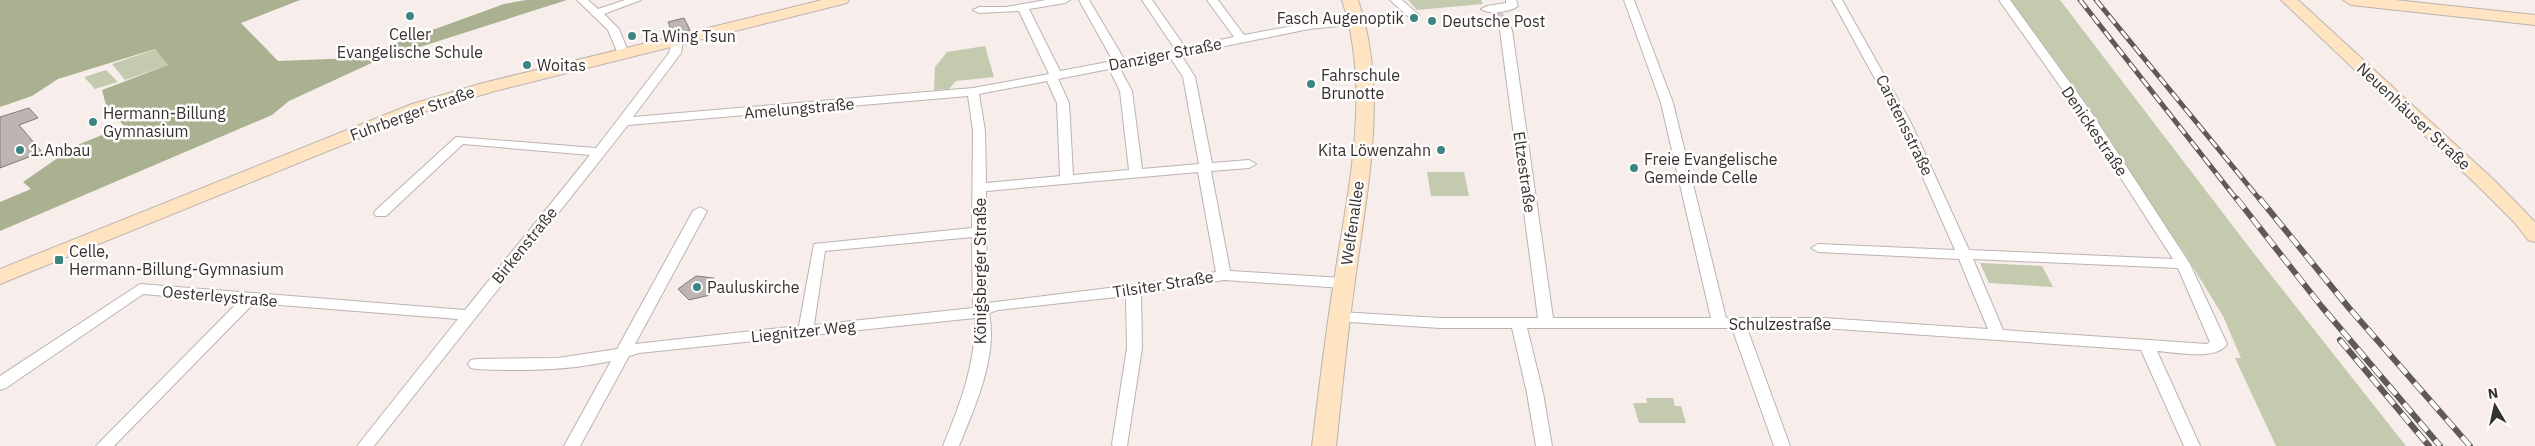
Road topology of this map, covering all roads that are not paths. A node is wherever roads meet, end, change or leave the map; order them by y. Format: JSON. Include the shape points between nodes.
{"nodes":[{"id":1,"x":582,"y":0,"type":"edge"},
{"id":2,"x":636,"y":0,"type":"edge"},
{"id":3,"x":841,"y":0,"type":"edge"},
{"id":4,"x":1065,"y":0,"type":"edge"},
{"id":5,"x":1084,"y":0,"type":"edge"},
{"id":6,"x":1147,"y":0,"type":"edge"},
{"id":7,"x":1212,"y":0,"type":"edge"},
{"id":8,"x":1350,"y":0,"type":"edge"},
{"id":9,"x":1395,"y":0,"type":"edge"},
{"id":10,"x":1511,"y":0,"type":"edge"},
{"id":11,"x":1629,"y":0,"type":"edge"},
{"id":12,"x":1837,"y":0,"type":"edge"},
{"id":13,"x":2004,"y":0,"type":"edge"},
{"id":14,"x":2289,"y":0,"type":"edge"},
{"id":15,"x":2351,"y":0,"type":"edge"},
{"id":16,"x":819,"y":3,"type":"edge"},
{"id":17,"x":1023,"y":8,"type":"junction"},
{"id":18,"x":979,"y":10,"type":"dead end"},
{"id":19,"x":1492,"y":11,"type":"edge"},
{"id":20,"x":596,"y":13,"type":"junction"},
{"id":21,"x":1413,"y":16,"type":"dead end"},
{"id":22,"x":2535,"y":20,"type":"edge"},
{"id":23,"x":1357,"y":21,"type":"junction"},
{"id":24,"x":1241,"y":39,"type":"junction"},
{"id":25,"x":677,"y":41,"type":"junction"},
{"id":26,"x":1178,"y":52,"type":"junction"},
{"id":27,"x":623,"y":54,"type":"junction"},
{"id":28,"x":1116,"y":64,"type":"junction"},
{"id":29,"x":1053,"y":76,"type":"junction"},
{"id":30,"x":973,"y":92,"type":"junction"},
{"id":31,"x":624,"y":121,"type":"junction"},
{"id":32,"x":598,"y":152,"type":"junction"},
{"id":33,"x":1249,"y":164,"type":"dead end"},
{"id":34,"x":1205,"y":168,"type":"junction"},
{"id":35,"x":1136,"y":174,"type":"junction"},
{"id":36,"x":1067,"y":179,"type":"junction"},
{"id":37,"x":980,"y":187,"type":"junction"},
{"id":38,"x":700,"y":210,"type":"dead end"},
{"id":39,"x":382,"y":213,"type":"dead end"},
{"id":40,"x":980,"y":232,"type":"junction"},
{"id":41,"x":2535,"y":236,"type":"edge"},
{"id":42,"x":1818,"y":248,"type":"dead end"},
{"id":43,"x":1964,"y":253,"type":"junction"},
{"id":44,"x":2183,"y":264,"type":"junction"},
{"id":45,"x":1224,"y":275,"type":"junction"},
{"id":46,"x":0,"y":277,"type":"edge"},
{"id":47,"x":1343,"y":283,"type":"junction"},
{"id":48,"x":1133,"y":290,"type":"junction"},
{"id":49,"x":250,"y":299,"type":"junction"},
{"id":50,"x":983,"y":310,"type":"junction"},
{"id":51,"x":468,"y":315,"type":"junction"},
{"id":52,"x":1340,"y":317,"type":"junction"},
{"id":53,"x":1546,"y":323,"type":"junction"},
{"id":54,"x":1720,"y":323,"type":"junction"},
{"id":55,"x":1738,"y":323,"type":"junction"},
{"id":56,"x":1519,"y":324,"type":"junction"},
{"id":57,"x":806,"y":331,"type":"junction"},
{"id":58,"x":1997,"y":333,"type":"junction"},
{"id":59,"x":2219,"y":344,"type":"joint"},
{"id":60,"x":2147,"y":345,"type":"junction"},
{"id":61,"x":623,"y":354,"type":"junction"},
{"id":62,"x":476,"y":364,"type":"dead end"},
{"id":63,"x":0,"y":384,"type":"edge"},
{"id":64,"x":1120,"y":444,"type":"dead end"},
{"id":65,"x":104,"y":446,"type":"edge"},
{"id":66,"x":365,"y":446,"type":"edge"},
{"id":67,"x":572,"y":446,"type":"edge"},
{"id":68,"x":951,"y":446,"type":"edge"},
{"id":69,"x":1324,"y":446,"type":"edge"},
{"id":70,"x":1544,"y":446,"type":"edge"},
{"id":71,"x":1782,"y":446,"type":"edge"},
{"id":72,"x":2192,"y":446,"type":"edge"}],
"edges":[{"from":1,"to":20,"type":"street"},
{"from":2,"to":20,"type":"street"},
{"from":3,"to":16,"type":"street","name":"Fuhrberger Straße"},
{"from":4,"to":17,"type":"street"},
{"from":5,"to":28,"type":"street"},
{"from":6,"to":26,"type":"street"},
{"from":7,"to":24,"type":"street"},
{"from":8,"to":23,"type":"street","name":"Welfenallee"},
{"from":9,"to":21,"type":"street"},
{"from":10,"to":19,"type":"street","via":[[1512,6]]},
{"from":11,"to":54,"type":"street","via":[[1667,103]]},
{"from":12,"to":43,"type":"street","name":"Carstensstraße","via":[[1888,87]]},
{"from":13,"to":44,"type":"street","name":"Denickestraße","via":[[2082,109]]},
{"from":14,"to":41,"type":"street","name":"Neuenhäuser Straße","via":[[2487,184]]},
{"from":15,"to":22,"type":"street"},
{"from":16,"to":25,"type":"street","name":"Fuhrberger Straße"},
{"from":17,"to":18,"type":"street"},
{"from":17,"to":29,"type":"street"},
{"from":19,"to":53,"type":"street","name":"Eltzestraße","via":[[1506,30]]},
{"from":20,"to":27,"type":"street","via":[[613,29]]},
{"from":23,"to":24,"type":"street","name":"Danziger Straße"},
{"from":23,"to":47,"type":"street","name":"Welfenallee","via":[[1364,60],[1364,115],[1359,179]]},
{"from":24,"to":26,"type":"street","name":"Danziger Straße"},
{"from":25,"to":27,"type":"street","name":"Fuhrberger Straße"},
{"from":25,"to":31,"type":"street","name":"Birkenstraße","via":[[675,53]]},
{"from":26,"to":28,"type":"street","name":"Danziger Straße"},
{"from":26,"to":34,"type":"street","via":[[1189,77]]},
{"from":27,"to":46,"type":"street","name":"Fuhrberger Straße","via":[[418,108]]},
{"from":28,"to":29,"type":"street","name":"Danziger Straße"},
{"from":28,"to":35,"type":"street","via":[[1126,90]]},
{"from":29,"to":30,"type":"street","name":"Danziger Straße"},
{"from":29,"to":36,"type":"street","via":[[1063,103]]},
{"from":30,"to":31,"type":"street","name":"Amelungstraße"},
{"from":30,"to":37,"type":"street","name":"Königsberger Straße","via":[[979,131]]},
{"from":31,"to":32,"type":"street","name":"Birkenstraße"},
{"from":32,"to":39,"type":"street","via":[[460,140]]},
{"from":32,"to":51,"type":"street","name":"Birkenstraße"},
{"from":33,"to":34,"type":"street"},
{"from":34,"to":35,"type":"street"},
{"from":34,"to":45,"type":"street"},
{"from":35,"to":36,"type":"street"},
{"from":36,"to":37,"type":"street"},
{"from":37,"to":40,"type":"street","name":"Königsberger Straße"},
{"from":38,"to":61,"type":"street"},
{"from":40,"to":50,"type":"street","name":"Königsberger Straße","via":[[979,300]]},
{"from":40,"to":57,"type":"street","via":[[819,247]]},
{"from":42,"to":43,"type":"street"},
{"from":43,"to":44,"type":"street"},
{"from":43,"to":58,"type":"street","name":"Carstensstraße"},
{"from":44,"to":59,"type":"street","name":"Denickestraße"},
{"from":45,"to":47,"type":"street","name":"Tilsiter Straße"},
{"from":45,"to":48,"type":"street","name":"Tilsiter Straße"},
{"from":47,"to":52,"type":"street","name":"Welfenallee"},
{"from":48,"to":50,"type":"street","name":"Tilsiter Straße","via":[[996,305]]},
{"from":48,"to":64,"type":"street","via":[[1137,318],[1132,375]]},
{"from":49,"to":51,"type":"street","name":"Oesterleystraße"},
{"from":49,"to":63,"type":"street","name":"Oesterleystraße","via":[[140,289]]},
{"from":49,"to":65,"type":"street"},
{"from":50,"to":57,"type":"street","name":"Liegnitzer Weg"},
{"from":50,"to":68,"type":"street","name":"Königsberger Straße","via":[[974,388]]},
{"from":51,"to":66,"type":"street","name":"Birkenstraße"},
{"from":52,"to":56,"type":"street","name":"Schulzestraße"},
{"from":52,"to":69,"type":"street","name":"Welfenallee"},
{"from":53,"to":54,"type":"street","name":"Schulzestraße"},
{"from":53,"to":56,"type":"street","name":"Schulzestraße"},
{"from":54,"to":55,"type":"street","name":"Schulzestraße"},
{"from":55,"to":58,"type":"street","name":"Schulzestraße","via":[[1823,323]]},
{"from":55,"to":71,"type":"street"},
{"from":56,"to":70,"type":"street"},
{"from":57,"to":61,"type":"street","name":"Liegnitzer Weg","via":[[639,348]]},
{"from":58,"to":60,"type":"street","name":"Schulzestraße"},
{"from":59,"to":60,"type":"street","name":"Schulzestraße","via":[[2209,349]]},
{"from":60,"to":72,"type":"street"},
{"from":61,"to":62,"type":"street","name":"Liegnitzer Weg","via":[[602,360],[523,367]]},
{"from":61,"to":67,"type":"street"}]}
